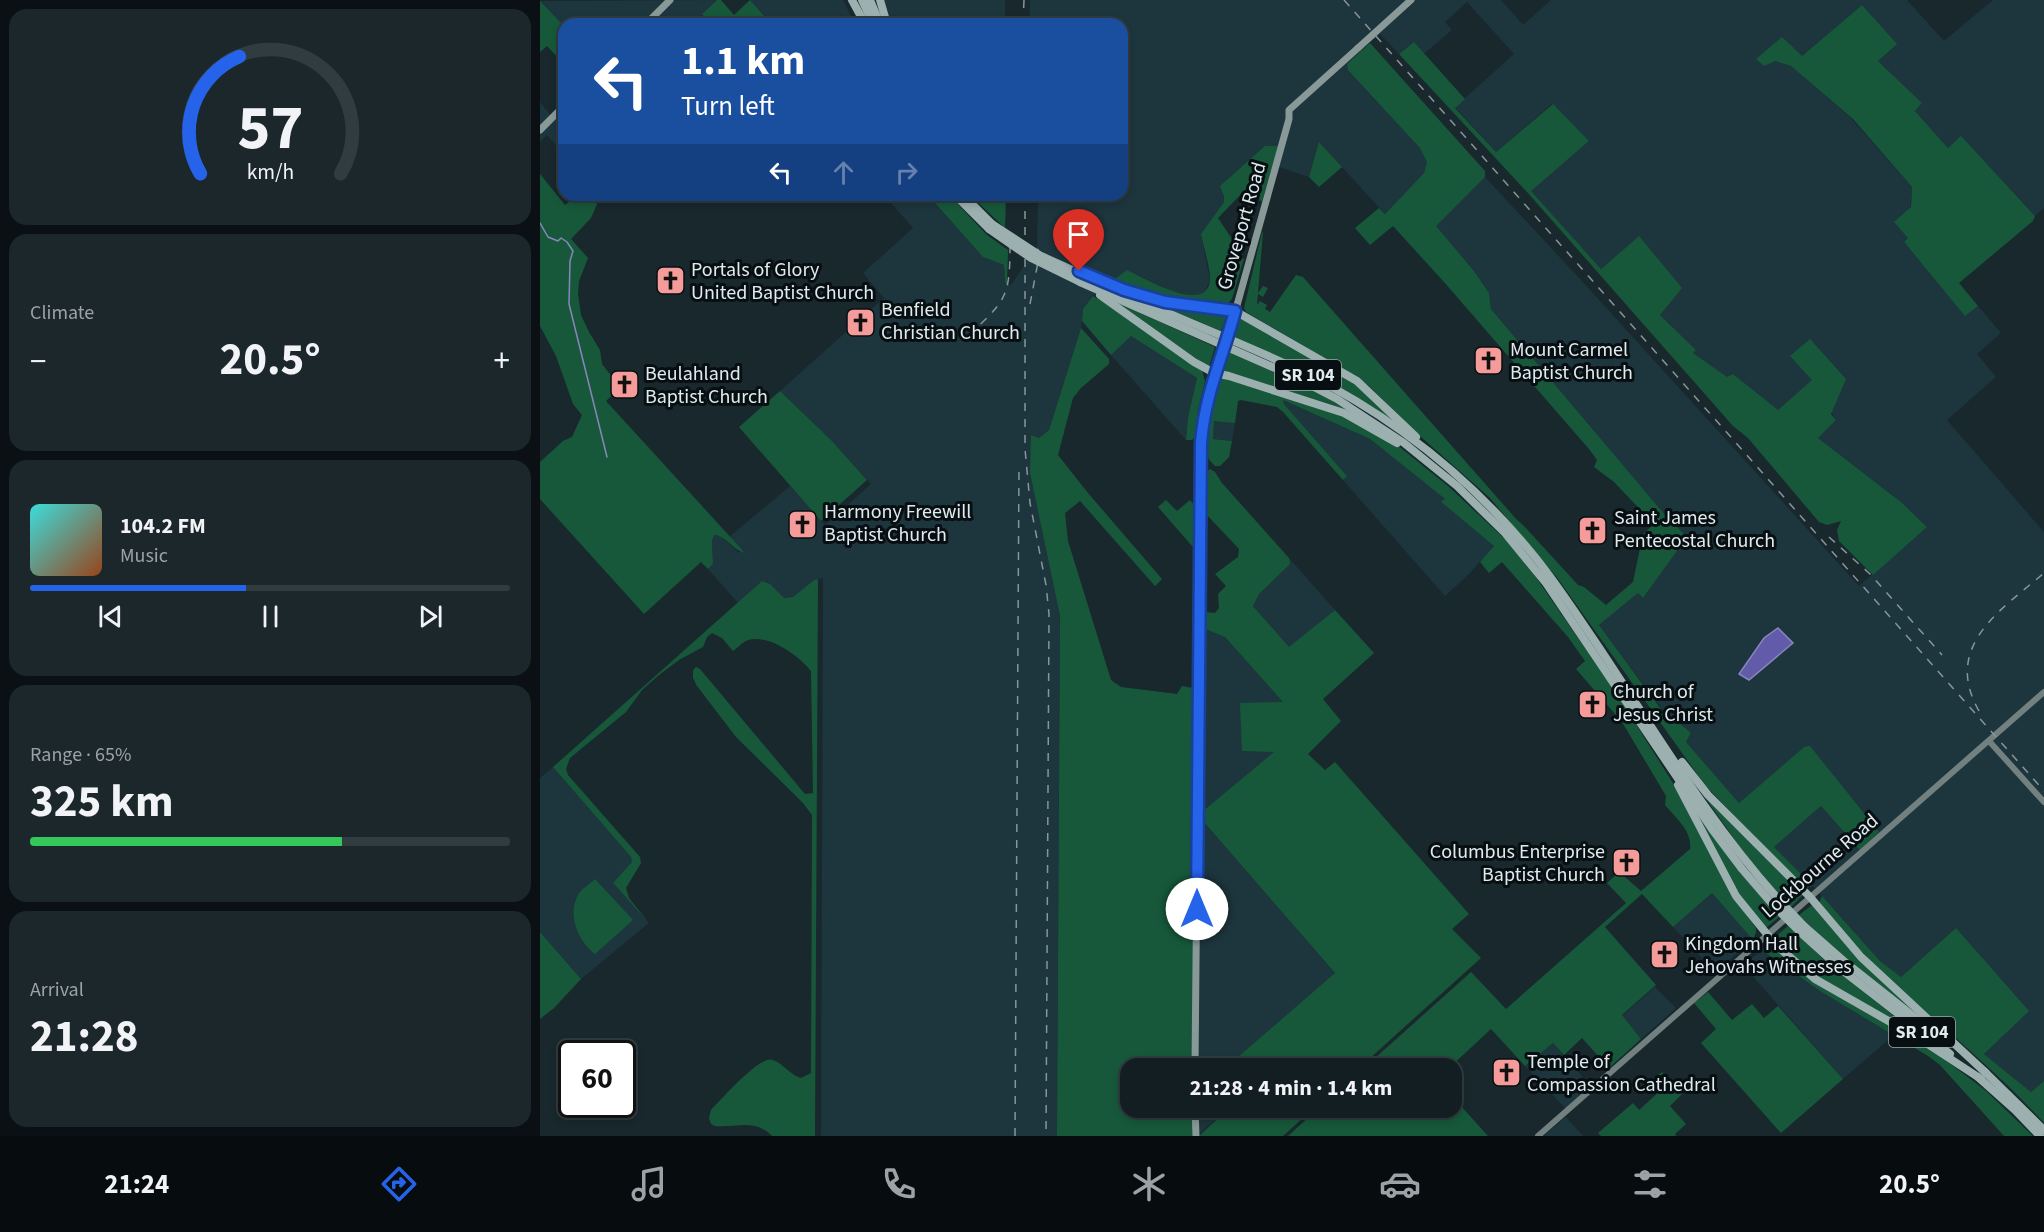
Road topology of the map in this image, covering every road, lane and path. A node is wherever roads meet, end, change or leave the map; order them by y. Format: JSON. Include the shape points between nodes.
{"nodes":[{"id":1,"x":670,"y":0,"type":"edge"},
{"id":2,"x":852,"y":0,"type":"edge"},
{"id":3,"x":862,"y":0,"type":"edge"},
{"id":4,"x":870,"y":0,"type":"edge"},
{"id":5,"x":880,"y":0,"type":"edge"},
{"id":6,"x":1411,"y":0,"type":"edge"},
{"id":7,"x":652,"y":18,"type":"edge"},
{"id":8,"x":862,"y":18,"type":"edge"},
{"id":9,"x":870,"y":18,"type":"edge"},
{"id":10,"x":878,"y":18,"type":"edge"},
{"id":11,"x":885,"y":18,"type":"edge"},
{"id":12,"x":558,"y":112,"type":"edge"},
{"id":13,"x":540,"y":130,"type":"edge"},
{"id":14,"x":962,"y":201,"type":"edge"},
{"id":15,"x":968,"y":201,"type":"edge"},
{"id":16,"x":991,"y":227,"type":"junction"},
{"id":17,"x":1118,"y":296,"type":"junction"},
{"id":18,"x":1234,"y":315,"type":"junction"},
{"id":19,"x":1214,"y":373,"type":"junction"},
{"id":20,"x":1410,"y":447,"type":"junction"},
{"id":21,"x":1426,"y":450,"type":"junction"},
{"id":22,"x":2044,"y":693,"type":"edge"},
{"id":23,"x":1660,"y":738,"type":"junction"},
{"id":24,"x":1989,"y":741,"type":"junction"},
{"id":25,"x":1673,"y":770,"type":"junction"},
{"id":26,"x":2044,"y":802,"type":"edge"},
{"id":27,"x":1810,"y":897,"type":"junction"},
{"id":28,"x":1776,"y":903,"type":"junction"},
{"id":29,"x":1767,"y":935,"type":"junction"},
{"id":30,"x":1195,"y":1058,"type":"edge"},
{"id":31,"x":1984,"y":1076,"type":"junction"},
{"id":32,"x":1196,"y":1118,"type":"edge"},
{"id":33,"x":2044,"y":1130,"type":"edge"},
{"id":34,"x":1196,"y":1136,"type":"edge"},
{"id":35,"x":1538,"y":1136,"type":"edge"},
{"id":36,"x":2040,"y":1136,"type":"edge"}],
"edges":[{"from":1,"to":7,"type":"main road"},
{"from":2,"to":8,"type":"highway"},
{"from":3,"to":9,"type":"highway"},
{"from":4,"to":10,"type":"highway"},
{"from":5,"to":11,"type":"highway"},
{"from":6,"to":18,"type":"main road","name":"Groveport Road","bridge":true,"via":[[1289,110]]},
{"from":12,"to":13,"type":"main road"},
{"from":14,"to":16,"type":"highway","number":"SR 104"},
{"from":15,"to":16,"type":"highway","number":"SR 104"},
{"from":16,"to":17,"type":"highway","number":"SR 104","bridge":true},
{"from":16,"to":17,"type":"highway","number":"SR 104","bridge":true,"via":[[1031,258]]},
{"from":17,"to":18,"type":"highway"},
{"from":17,"to":19,"type":"highway","via":[[1194,362]]},
{"from":17,"to":20,"type":"highway","number":"SR 104","via":[[1295,377],[1361,413]]},
{"from":17,"to":21,"type":"highway","number":"SR 104","via":[[1317,379],[1384,419]]},
{"from":18,"to":19,"type":"main road","name":"Groveport Road","bridge":true},
{"from":18,"to":21,"type":"highway","via":[[1358,381]]},
{"from":19,"to":20,"type":"highway","via":[[1328,406]]},
{"from":19,"to":30,"type":"main road","name":"Groveport Road","via":[[1202,427],[1200,481]]},
{"from":20,"to":25,"type":"highway","number":"SR 104","via":[[1473,500],[1531,564]]},
{"from":21,"to":23,"type":"highway","number":"SR 104","via":[[1474,490],[1529,549]]},
{"from":22,"to":24,"type":"main road","name":"Lockbourne Road"},
{"from":23,"to":27,"type":"highway","via":[[1708,795]]},
{"from":23,"to":28,"type":"highway","number":"SR 104"},
{"from":24,"to":26,"type":"main road"},
{"from":24,"to":27,"type":"main road","name":"Lockbourne Road"},
{"from":25,"to":28,"type":"highway","number":"SR 104","via":[[1724,846]]},
{"from":25,"to":29,"type":"highway","via":[[1736,896]]},
{"from":27,"to":29,"type":"main road","name":"Lockbourne Road"},
{"from":27,"to":31,"type":"highway","via":[[1861,957]]},
{"from":28,"to":31,"type":"highway","number":"SR 104","bridge":true,"via":[[1802,930]]},
{"from":29,"to":31,"type":"highway","via":[[1815,979]]},
{"from":29,"to":35,"type":"main road","name":"Lockbourne Road"},
{"from":31,"to":33,"type":"highway","number":"SR 104"},
{"from":31,"to":36,"type":"highway","number":"SR 104"},
{"from":32,"to":34,"type":"main road"}]}
